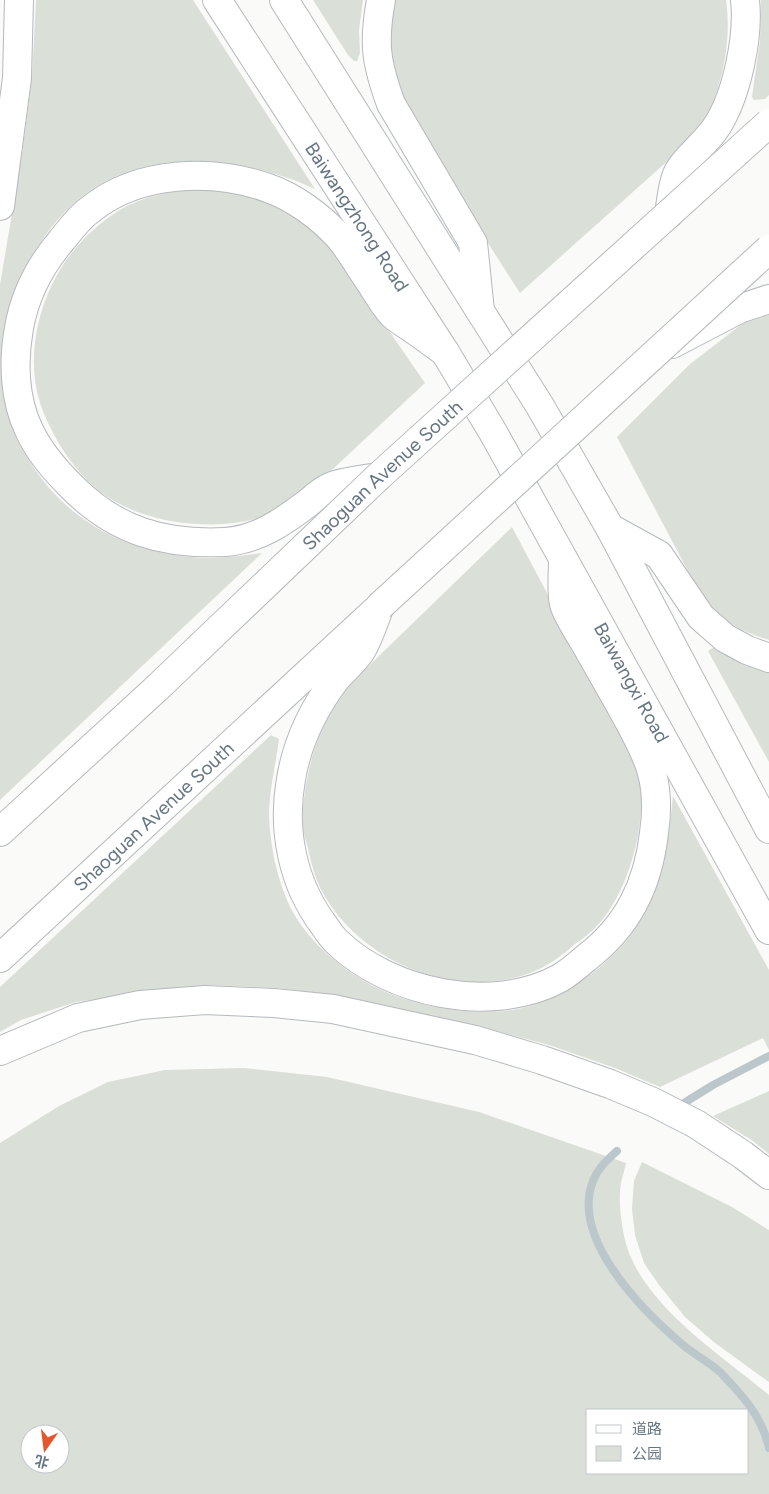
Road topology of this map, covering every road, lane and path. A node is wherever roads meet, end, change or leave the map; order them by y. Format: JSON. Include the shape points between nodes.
{"nodes":[{"id":1,"x":19,"y":0,"type":"edge"},
{"id":2,"x":218,"y":0,"type":"edge"},
{"id":3,"x":284,"y":0,"type":"edge"},
{"id":4,"x":381,"y":0,"type":"edge"},
{"id":5,"x":745,"y":0,"type":"edge"},
{"id":6,"x":769,"y":123,"type":"edge"},
{"id":7,"x":0,"y":206,"type":"edge"},
{"id":8,"x":669,"y":214,"type":"junction"},
{"id":9,"x":769,"y":249,"type":"edge"},
{"id":10,"x":769,"y":298,"type":"edge"},
{"id":11,"x":480,"y":311,"type":"junction"},
{"id":12,"x":659,"y":350,"type":"junction"},
{"id":13,"x":445,"y":352,"type":"junction"},
{"id":14,"x":494,"y":434,"type":"joint"},
{"id":15,"x":378,"y":477,"type":"junction"},
{"id":16,"x":610,"y":528,"type":"junction"},
{"id":17,"x":563,"y":560,"type":"junction"},
{"id":18,"x":380,"y":606,"type":"junction"},
{"id":19,"x":769,"y":658,"type":"edge"},
{"id":20,"x":769,"y":829,"type":"edge"},
{"id":21,"x":0,"y":832,"type":"edge"},
{"id":22,"x":769,"y":930,"type":"edge"},
{"id":23,"x":0,"y":958,"type":"edge"},
{"id":24,"x":0,"y":1051,"type":"edge"},
{"id":25,"x":769,"y":1175,"type":"edge"}],
"edges":[{"from":1,"to":7,"type":"main road","via":[[17,78]]},
{"from":2,"to":13,"type":"main road","name":"Baiwangzhong Road"},
{"from":3,"to":11,"type":"main road"},
{"from":4,"to":11,"type":"main road","via":[[376,50],[383,82],[391,104],[473,244]]},
{"from":5,"to":8,"type":"main road","via":[[741,60],[732,94],[717,126],[678,171]]},
{"from":6,"to":8,"type":"main road","name":"Shaoguan Avenue South","bridge":true},
{"from":8,"to":15,"type":"main road","name":"Shaoguan Avenue South","bridge":true},
{"from":9,"to":12,"type":"main road","name":"Shaoguan Avenue South","bridge":true},
{"from":10,"to":12,"type":"main road","bridge":true,"via":[[739,309]]},
{"from":11,"to":16,"type":"main road","via":[[540,406]]},
{"from":12,"to":18,"type":"main road","name":"Shaoguan Avenue South","bridge":true},
{"from":13,"to":14,"type":"main road","name":"Baiwangzhong Road"},
{"from":13,"to":15,"type":"main road","via":[[392,314],[340,238],[319,219],[270,188],[242,180],[181,176],[142,183],[108,198],[90,209],[36,274],[20,322],[16,361],[20,405],[43,455],[84,499],[110,517],[132,530],[164,539],[225,542],[265,531],[287,519],[329,487]]},
{"from":14,"to":17,"type":"main road","name":"Baiwangxi Road"},
{"from":15,"to":21,"type":"main road","name":"Shaoguan Avenue South","bridge":true,"via":[[157,688]]},
{"from":16,"to":19,"type":"main road","via":[[659,555],[701,617],[725,638]]},
{"from":16,"to":20,"type":"main road"},
{"from":17,"to":18,"type":"main road","via":[[564,604],[641,744],[652,772],[657,808],[650,863],[640,893],[624,921],[598,948],[560,978],[528,990],[482,998],[442,994],[402,982],[366,964],[336,941],[314,912],[300,883],[292,860],[288,831],[291,780],[296,759],[320,701],[361,652]]},
{"from":17,"to":22,"type":"main road","name":"Baiwangxi Road"},
{"from":18,"to":23,"type":"main road","name":"Shaoguan Avenue South"},
{"from":24,"to":25,"type":"main road","via":[[78,1018],[140,1005],[205,1000],[333,1009],[475,1040],[610,1084],[696,1124]]}]}
